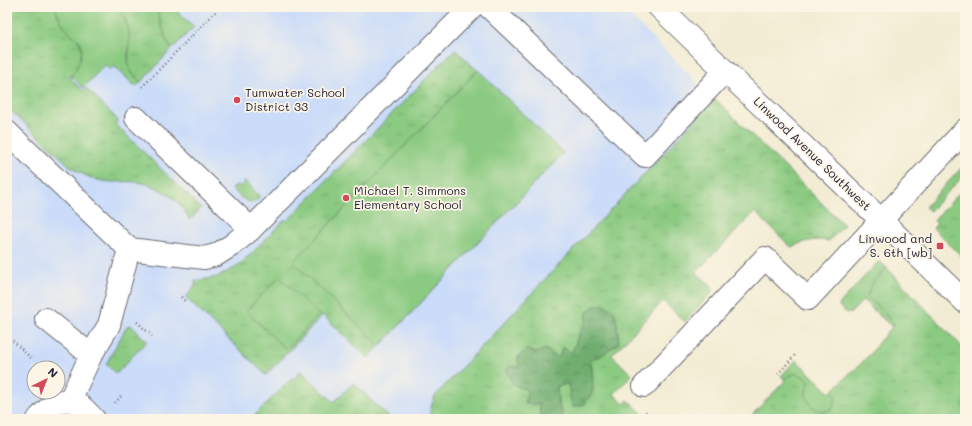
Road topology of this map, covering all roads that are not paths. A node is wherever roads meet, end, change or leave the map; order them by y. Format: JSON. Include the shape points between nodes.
{"nodes":[{"id":1,"x":472,"y":7,"type":"edge"},
{"id":2,"x":490,"y":7,"type":"edge"},
{"id":3,"x":659,"y":7,"type":"edge"},
{"id":4,"x":725,"y":71,"type":"junction"},
{"id":5,"x":136,"y":118,"type":"dead end"},
{"id":6,"x":965,"y":130,"type":"edge"},
{"id":7,"x":7,"y":132,"type":"edge"},
{"id":8,"x":881,"y":220,"type":"junction"},
{"id":9,"x":251,"y":229,"type":"junction"},
{"id":10,"x":129,"y":249,"type":"junction"},
{"id":11,"x":965,"y":302,"type":"edge"},
{"id":12,"x":46,"y":319,"type":"dead end"},
{"id":13,"x":91,"y":355,"type":"junction"},
{"id":14,"x":644,"y":386,"type":"dead end"},
{"id":15,"x":70,"y":400,"type":"junction"},
{"id":16,"x":38,"y":419,"type":"edge"},
{"id":17,"x":94,"y":419,"type":"edge"}],
"edges":[{"from":1,"to":9,"type":"street"},
{"from":2,"to":4,"type":"street","via":[[645,156]]},
{"from":3,"to":4,"type":"street","name":"Linwood Avenue Southwest"},
{"from":4,"to":8,"type":"street","name":"Linwood Avenue Southwest"},
{"from":5,"to":9,"type":"street"},
{"from":6,"to":8,"type":"street"},
{"from":7,"to":10,"type":"street"},
{"from":8,"to":11,"type":"street","name":"Linwood Avenue Southwest"},
{"from":8,"to":14,"type":"street","via":[[808,299],[765,258]]},
{"from":9,"to":10,"type":"street","via":[[216,255],[204,258]]},
{"from":10,"to":13,"type":"street","via":[[109,325]]},
{"from":12,"to":13,"type":"street"},
{"from":13,"to":15,"type":"street"},
{"from":15,"to":16,"type":"street","via":[[59,401]]},
{"from":15,"to":17,"type":"street"}]}
